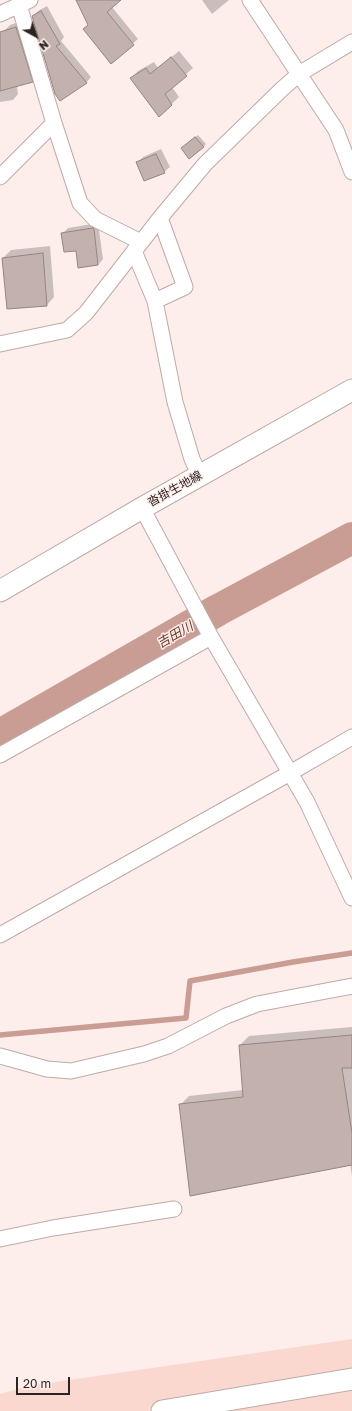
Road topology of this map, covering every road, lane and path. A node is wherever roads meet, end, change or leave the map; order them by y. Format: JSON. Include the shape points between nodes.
{"nodes":[{"id":1,"x":250,"y":0,"type":"edge"},
{"id":2,"x":25,"y":2,"type":"edge"},
{"id":3,"x":0,"y":14,"type":"edge"},
{"id":4,"x":352,"y":42,"type":"edge"},
{"id":5,"x":299,"y":74,"type":"junction"},
{"id":6,"x":54,"y":123,"type":"junction"},
{"id":7,"x":352,"y":172,"type":"edge"},
{"id":8,"x":0,"y":177,"type":"edge"},
{"id":9,"x":160,"y":218,"type":"junction"},
{"id":10,"x":138,"y":247,"type":"junction"},
{"id":11,"x":155,"y":301,"type":"junction"},
{"id":12,"x":0,"y":344,"type":"edge"},
{"id":13,"x":352,"y":390,"type":"edge"},
{"id":14,"x":200,"y":476,"type":"junction"},
{"id":15,"x":142,"y":508,"type":"junction"},
{"id":16,"x":0,"y":591,"type":"edge"},
{"id":17,"x":211,"y":636,"type":"junction"},
{"id":18,"x":352,"y":737,"type":"edge"},
{"id":19,"x":0,"y":754,"type":"edge"},
{"id":20,"x":290,"y":773,"type":"junction"},
{"id":21,"x":352,"y":898,"type":"edge"},
{"id":22,"x":0,"y":935,"type":"edge"},
{"id":23,"x":352,"y":986,"type":"edge"},
{"id":24,"x":0,"y":1056,"type":"edge"},
{"id":25,"x":174,"y":1209,"type":"dead end"},
{"id":26,"x":0,"y":1238,"type":"edge"},
{"id":27,"x":352,"y":1379,"type":"edge"},
{"id":28,"x":162,"y":1411,"type":"edge"}],
"edges":[{"from":1,"to":5,"type":"street"},
{"from":2,"to":3,"type":"street"},
{"from":2,"to":6,"type":"street"},
{"from":4,"to":5,"type":"street"},
{"from":5,"to":7,"type":"street","via":[[336,130]]},
{"from":5,"to":9,"type":"street","via":[[205,164]]},
{"from":6,"to":8,"type":"street"},
{"from":6,"to":10,"type":"street","via":[[80,203],[95,219]]},
{"from":9,"to":10,"type":"street"},
{"from":9,"to":11,"type":"street","via":[[185,287]]},
{"from":10,"to":11,"type":"street"},
{"from":10,"to":12,"type":"street","via":[[86,313],[67,330]]},
{"from":11,"to":14,"type":"street","via":[[175,402],[192,460]]},
{"from":13,"to":14,"type":"main road","name":"沓掛生地線"},
{"from":14,"to":15,"type":"main road","name":"沓掛生地線"},
{"from":15,"to":16,"type":"main road","name":"沓掛生地線"},
{"from":15,"to":17,"type":"street"},
{"from":17,"to":19,"type":"street"},
{"from":17,"to":20,"type":"street"},
{"from":18,"to":20,"type":"street"},
{"from":20,"to":21,"type":"street","via":[[307,802]]},
{"from":20,"to":22,"type":"street"},
{"from":23,"to":24,"type":"street","via":[[257,1004],[226,1016],[168,1046],[72,1071],[47,1068]]},
{"from":25,"to":26,"type":"street"},
{"from":27,"to":28,"type":"main road"}]}
